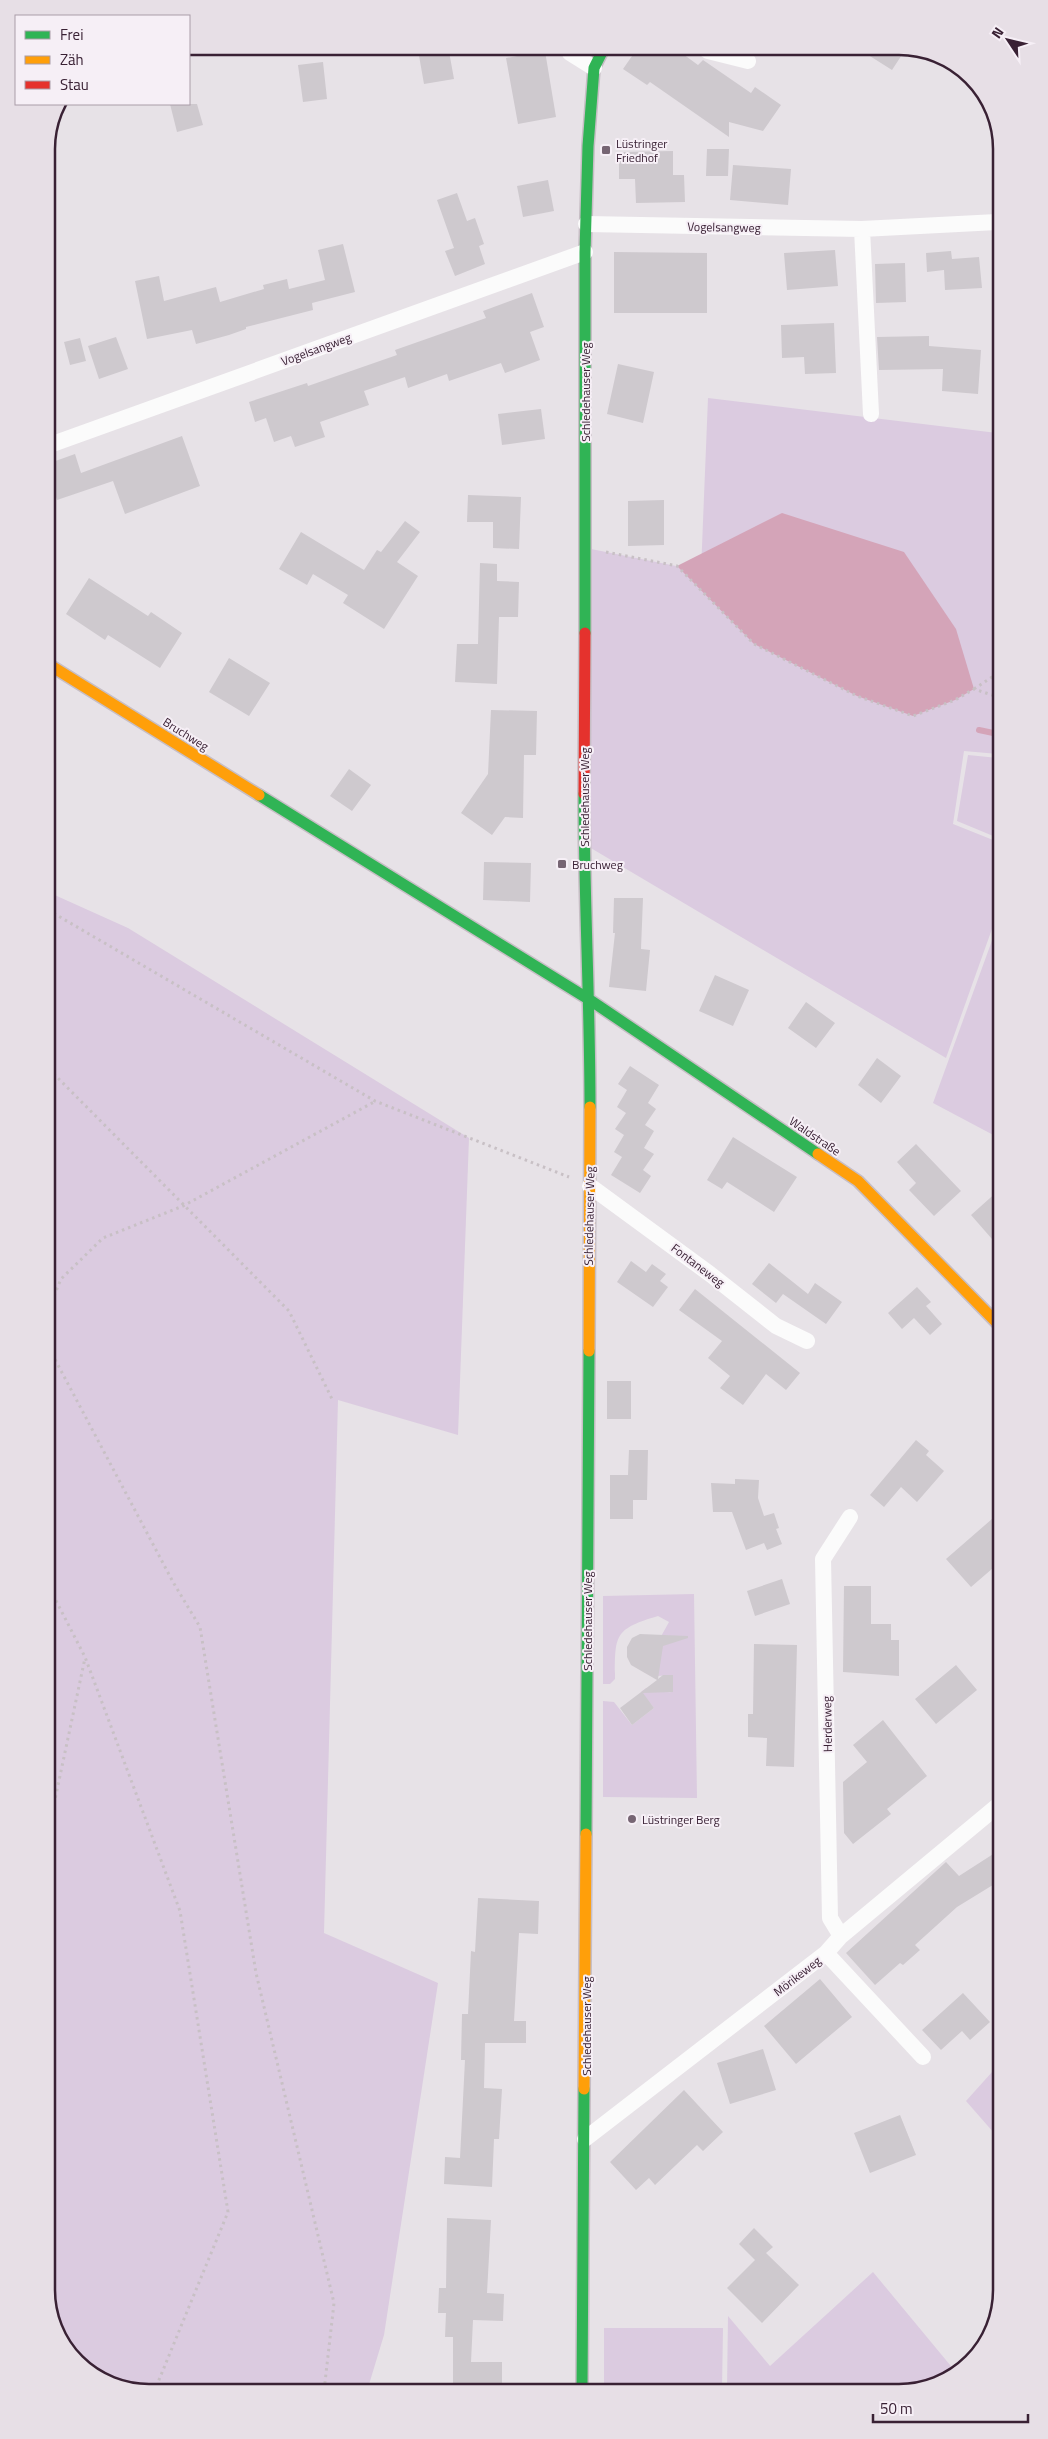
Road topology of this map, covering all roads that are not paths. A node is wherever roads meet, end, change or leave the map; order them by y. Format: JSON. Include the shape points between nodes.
{"nodes":[{"id":1,"x":572,"y":55,"type":"edge"},
{"id":2,"x":601,"y":55,"type":"edge"},
{"id":3,"x":724,"y":55,"type":"edge"},
{"id":4,"x":748,"y":61,"type":"dead end"},
{"id":5,"x":594,"y":68,"type":"junction"},
{"id":6,"x":993,"y":222,"type":"edge"},
{"id":7,"x":586,"y":224,"type":"junction"},
{"id":8,"x":862,"y":229,"type":"junction"},
{"id":9,"x":585,"y":252,"type":"junction"},
{"id":10,"x":872,"y":414,"type":"dead end"},
{"id":11,"x":55,"y":443,"type":"edge"},
{"id":12,"x":55,"y":668,"type":"edge"},
{"id":13,"x":590,"y":1000,"type":"junction"},
{"id":14,"x":590,"y":1186,"type":"junction"},
{"id":15,"x":993,"y":1319,"type":"edge"},
{"id":16,"x":807,"y":1341,"type":"dead end"},
{"id":17,"x":850,"y":1517,"type":"dead end"},
{"id":18,"x":993,"y":1809,"type":"edge"},
{"id":19,"x":842,"y":1936,"type":"junction"},
{"id":20,"x":826,"y":1953,"type":"junction"},
{"id":21,"x":923,"y":2058,"type":"dead end"},
{"id":22,"x":585,"y":2140,"type":"junction"},
{"id":23,"x":582,"y":2384,"type":"edge"}],
"edges":[{"from":1,"to":5,"type":"street"},
{"from":2,"to":5,"type":"street","name":"Schledehauser Weg"},
{"from":3,"to":4,"type":"street"},
{"from":5,"to":7,"type":"street","name":"Schledehauser Weg"},
{"from":6,"to":8,"type":"street","name":"Vogelsangweg"},
{"from":7,"to":8,"type":"street","name":"Vogelsangweg"},
{"from":7,"to":9,"type":"street","name":"Schledehauser Weg"},
{"from":8,"to":10,"type":"street"},
{"from":9,"to":11,"type":"street","name":"Vogelsangweg"},
{"from":9,"to":13,"type":"street","name":"Schledehauser Weg","via":[[584,844]]},
{"from":12,"to":13,"type":"street","name":"Bruchweg"},
{"from":13,"to":14,"type":"street","name":"Schledehauser Weg"},
{"from":13,"to":15,"type":"street","name":"Waldstraße","via":[[858,1181]]},
{"from":14,"to":16,"type":"street","name":"Fontaneweg","via":[[776,1326]]},
{"from":14,"to":22,"type":"street","name":"Schledehauser Weg","via":[[591,1692]]},
{"from":17,"to":19,"type":"street","name":"Herderweg","via":[[824,1559],[830,1918]]},
{"from":18,"to":19,"type":"street","name":"Mörikeweg"},
{"from":19,"to":20,"type":"street","name":"Mörikeweg"},
{"from":20,"to":21,"type":"street"},
{"from":20,"to":22,"type":"street","name":"Mörikeweg"},
{"from":22,"to":23,"type":"street","name":"Schledehauser Weg"}]}
